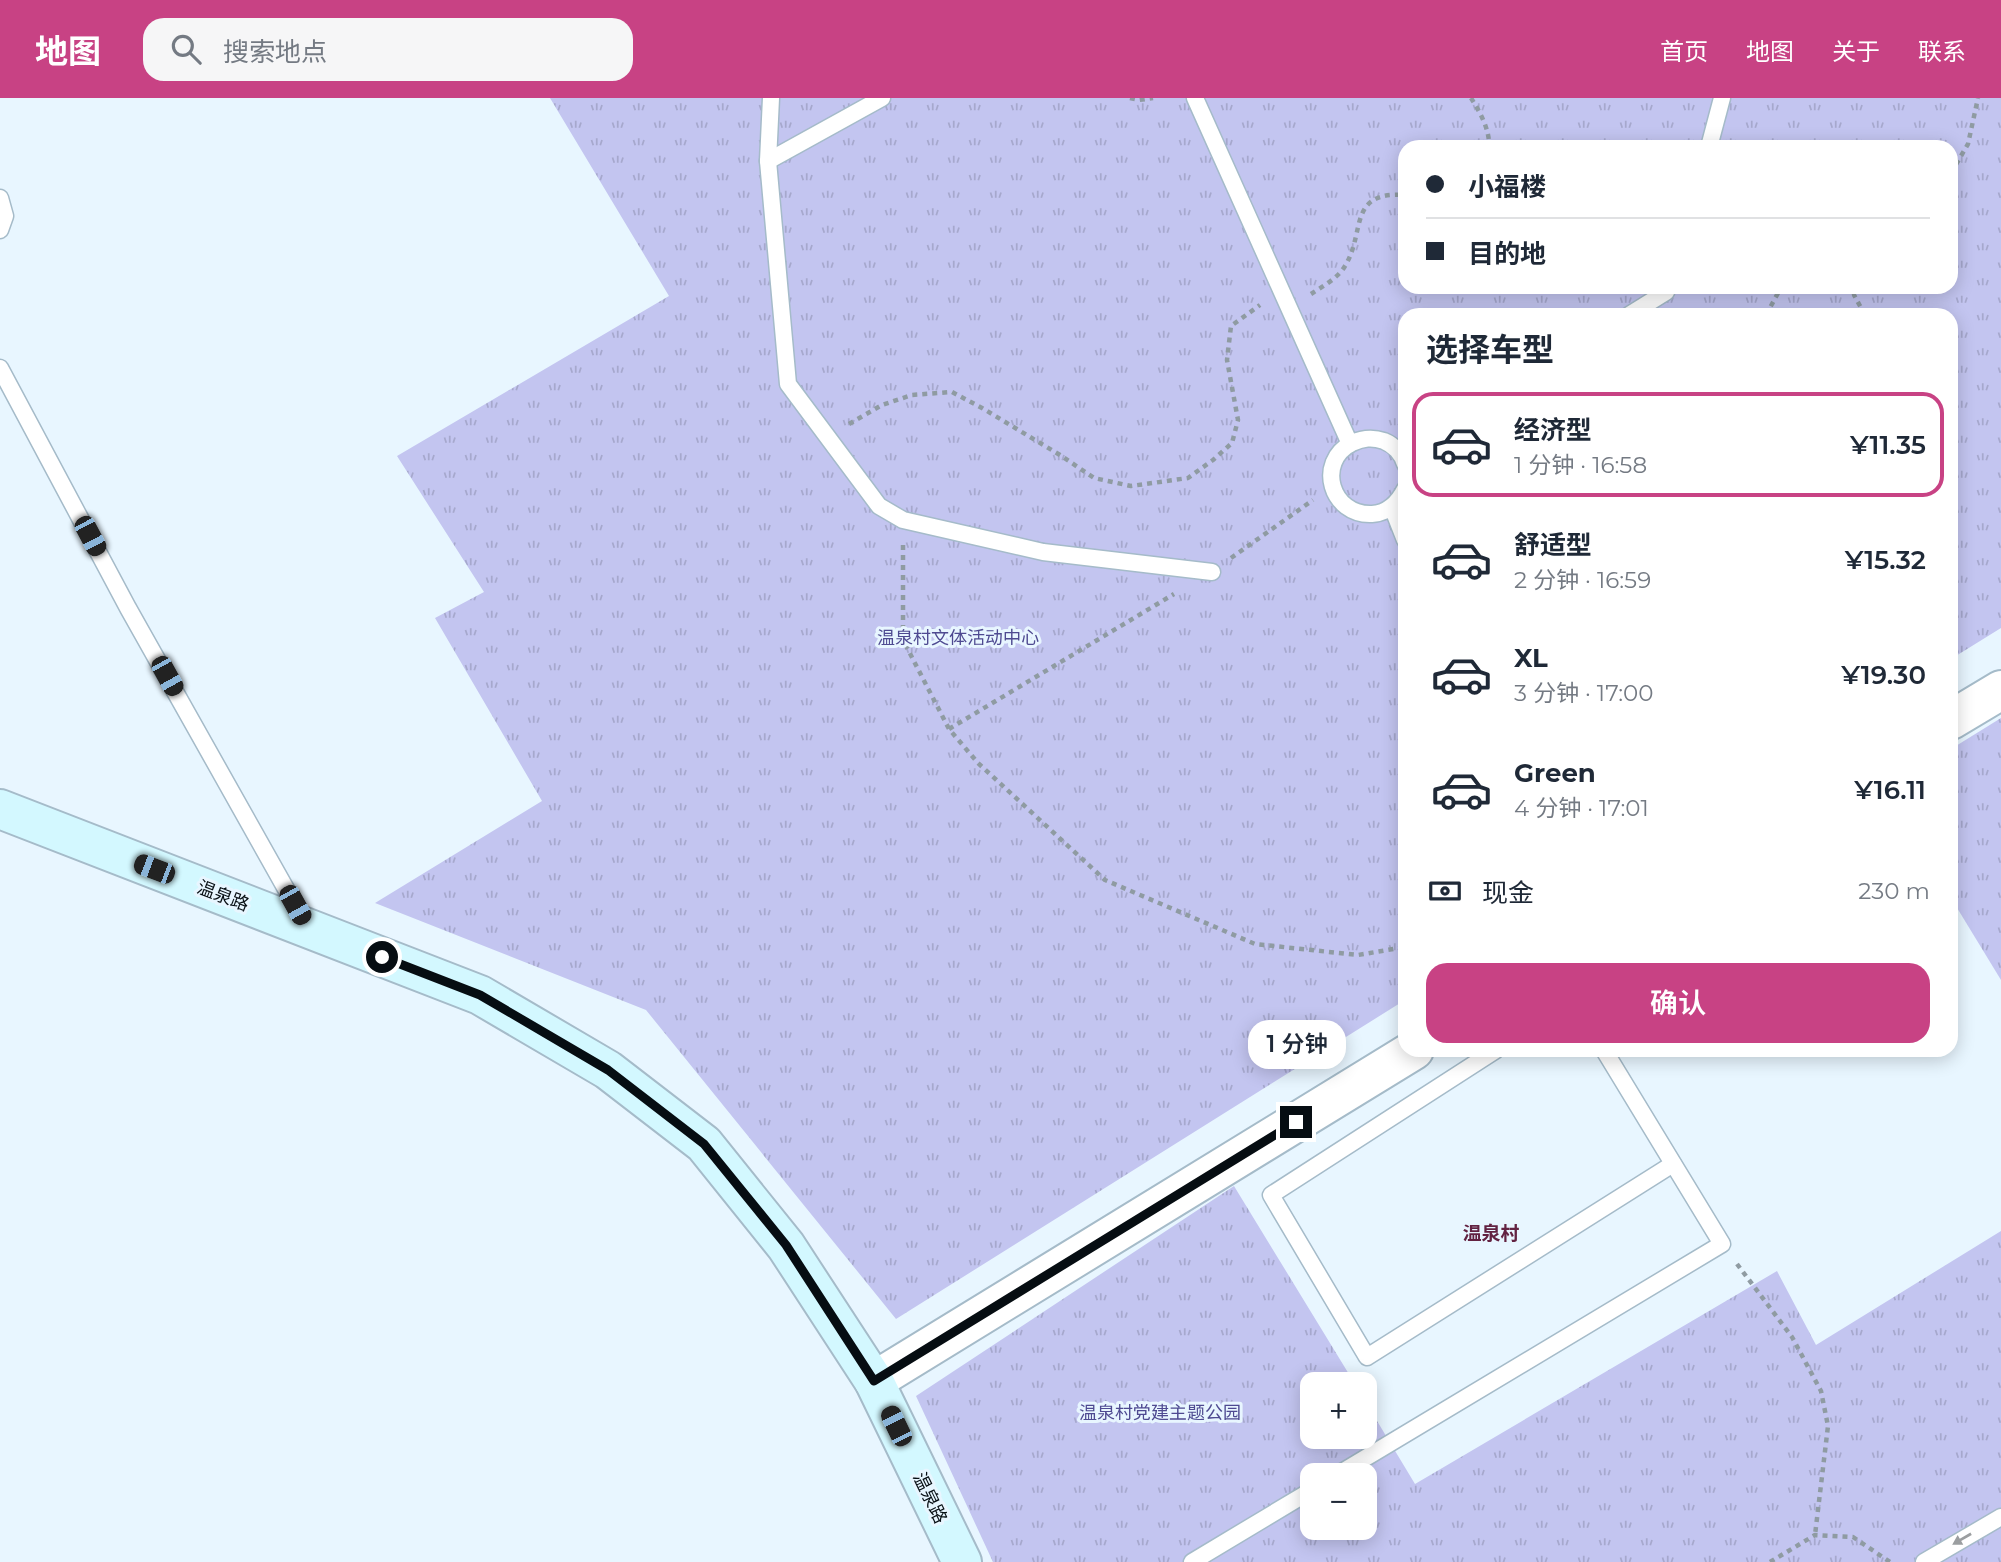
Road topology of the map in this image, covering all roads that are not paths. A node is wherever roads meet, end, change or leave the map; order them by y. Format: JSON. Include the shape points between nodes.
{"nodes":[{"id":1,"x":771,"y":98,"type":"edge"},
{"id":2,"x":882,"y":98,"type":"edge"},
{"id":3,"x":1195,"y":98,"type":"edge"},
{"id":4,"x":1722,"y":98,"type":"edge"},
{"id":5,"x":1711,"y":140,"type":"edge"},
{"id":6,"x":768,"y":161,"type":"junction"},
{"id":7,"x":0,"y":198,"type":"edge"},
{"id":8,"x":0,"y":230,"type":"edge"},
{"id":9,"x":1663,"y":294,"type":"edge"},
{"id":10,"x":1640,"y":308,"type":"edge"},
{"id":11,"x":0,"y":368,"type":"edge"},
{"id":12,"x":1350,"y":444,"type":"junction"},
{"id":13,"x":1398,"y":452,"type":"edge"},
{"id":14,"x":1398,"y":501,"type":"edge"},
{"id":15,"x":1392,"y":507,"type":"junction"},
{"id":16,"x":1398,"y":522,"type":"edge"},
{"id":17,"x":1212,"y":572,"type":"road end"},
{"id":18,"x":2001,"y":690,"type":"edge"},
{"id":19,"x":1958,"y":716,"type":"edge"},
{"id":20,"x":0,"y":809,"type":"edge"},
{"id":21,"x":308,"y":928,"type":"junction"},
{"id":22,"x":1403,"y":1057,"type":"edge"},
{"id":23,"x":1485,"y":1057,"type":"edge"},
{"id":24,"x":1608,"y":1057,"type":"edge"},
{"id":25,"x":1673,"y":1164,"type":"junction"},
{"id":26,"x":874,"y":1381,"type":"junction"},
{"id":27,"x":1357,"y":1463,"type":"edge"},
{"id":28,"x":1300,"y":1497,"type":"edge"},
{"id":29,"x":2001,"y":1517,"type":"edge"},
{"id":30,"x":961,"y":1562,"type":"edge"},
{"id":31,"x":1192,"y":1562,"type":"edge"},
{"id":32,"x":1924,"y":1562,"type":"edge"}],
"edges":[{"from":1,"to":6,"type":"lane"},
{"from":2,"to":6,"type":"lane"},
{"from":3,"to":12,"type":"lane"},
{"from":4,"to":5,"type":"lane"},
{"from":6,"to":17,"type":"lane","via":[[788,384],[879,506],[903,520],[1043,552]]},
{"from":7,"to":8,"type":"lane","via":[[5,216]]},
{"from":9,"to":10,"type":"lane"},
{"from":11,"to":21,"type":"lane","via":[[128,608]]},
{"from":12,"to":13,"type":"lane","via":[[1377,439]]},
{"from":12,"to":15,"type":"lane","via":[[1334,461],[1331,474],[1338,497],[1357,512],[1369,514]]},
{"from":14,"to":15,"type":"lane"},
{"from":15,"to":16,"type":"lane"},
{"from":18,"to":19,"type":"street"},
{"from":20,"to":21,"type":"main road","name":"温泉路"},
{"from":21,"to":26,"type":"main road","name":"温泉路","via":[[480,995],[608,1070],[704,1144],[786,1245]]},
{"from":22,"to":26,"type":"street"},
{"from":23,"to":25,"type":"lane","via":[[1271,1195],[1367,1357]]},
{"from":24,"to":25,"type":"lane"},
{"from":25,"to":27,"type":"lane","via":[[1722,1244]]},
{"from":26,"to":30,"type":"main road","name":"温泉路"},
{"from":28,"to":31,"type":"lane"},
{"from":29,"to":32,"type":"lane","one_way":true}]}
